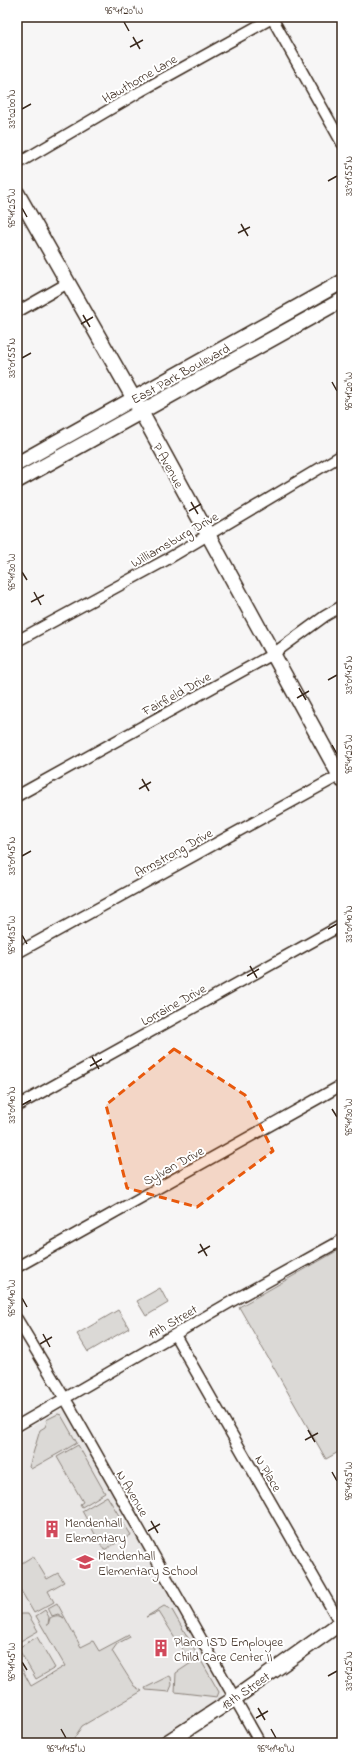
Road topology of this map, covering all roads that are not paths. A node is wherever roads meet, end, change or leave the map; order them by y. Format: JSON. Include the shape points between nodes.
{"nodes":[{"id":1,"x":273,"y":17,"type":"edge"},
{"id":2,"x":339,"y":129,"type":"edge"},
{"id":3,"x":342,"y":143,"type":"edge"},
{"id":4,"x":17,"y":164,"type":"edge"},
{"id":5,"x":17,"y":193,"type":"edge"},
{"id":6,"x":342,"y":282,"type":"edge"},
{"id":7,"x":68,"y":283,"type":"junction"},
{"id":8,"x":342,"y":300,"type":"edge"},
{"id":9,"x":17,"y":312,"type":"edge"},
{"id":10,"x":134,"y":399,"type":"junction"},
{"id":11,"x":141,"y":413,"type":"junction"},
{"id":12,"x":342,"y":455,"type":"edge"},
{"id":13,"x":17,"y":464,"type":"edge"},
{"id":14,"x":17,"y":481,"type":"edge"},
{"id":15,"x":208,"y":535,"type":"junction"},
{"id":16,"x":342,"y":606,"type":"edge"},
{"id":17,"x":17,"y":641,"type":"edge"},
{"id":18,"x":272,"y":654,"type":"junction"},
{"id":19,"x":341,"y":777,"type":"edge"},
{"id":20,"x":17,"y":796,"type":"edge"},
{"id":21,"x":342,"y":925,"type":"edge"},
{"id":22,"x":17,"y":953,"type":"edge"},
{"id":23,"x":342,"y":1085,"type":"edge"},
{"id":24,"x":17,"y":1106,"type":"edge"},
{"id":25,"x":342,"y":1240,"type":"edge"},
{"id":26,"x":17,"y":1267,"type":"edge"},
{"id":27,"x":17,"y":1319,"type":"edge"},
{"id":28,"x":175,"y":1335,"type":"junction"},
{"id":29,"x":65,"y":1399,"type":"junction"},
{"id":30,"x":17,"y":1426,"type":"edge"},
{"id":31,"x":341,"y":1623,"type":"edge"},
{"id":32,"x":235,"y":1698,"type":"junction"},
{"id":33,"x":166,"y":1743,"type":"edge"},
{"id":34,"x":260,"y":1743,"type":"edge"}],
"edges":[{"from":1,"to":2,"type":"street"},
{"from":1,"to":4,"type":"street","name":"Hawthorne Lane"},
{"from":2,"to":3,"type":"street"},
{"from":5,"to":7,"type":"street","name":"P Avenue"},
{"from":6,"to":10,"type":"street","name":"East Park Boulevard"},
{"from":7,"to":9,"type":"street"},
{"from":7,"to":10,"type":"street","name":"P Avenue"},
{"from":8,"to":11,"type":"street","name":"East Park Boulevard"},
{"from":10,"to":11,"type":"street","name":"P Avenue"},
{"from":10,"to":13,"type":"street","name":"East Park Boulevard"},
{"from":11,"to":14,"type":"street","name":"East Park Boulevard"},
{"from":11,"to":15,"type":"street","name":"P Avenue"},
{"from":12,"to":15,"type":"street","name":"Williamsburg Drive"},
{"from":15,"to":17,"type":"street","name":"Williamsburg Drive"},
{"from":15,"to":18,"type":"street","name":"P Avenue"},
{"from":16,"to":18,"type":"street","name":"Fairfield Drive"},
{"from":18,"to":19,"type":"street","name":"P Avenue"},
{"from":18,"to":20,"type":"street","name":"Fairfield Drive"},
{"from":19,"to":22,"type":"street","name":"Armstrong Drive"},
{"from":21,"to":24,"type":"street","name":"Lorraine Drive"},
{"from":23,"to":26,"type":"street","name":"Sylvan Drive"},
{"from":25,"to":28,"type":"street","name":"19th Street"},
{"from":27,"to":29,"type":"street","name":"N Avenue"},
{"from":28,"to":29,"type":"street","name":"19th Street"},
{"from":28,"to":31,"type":"street","name":"N Place"},
{"from":29,"to":30,"type":"street","name":"19th Street"},
{"from":29,"to":32,"type":"street","name":"N Avenue"},
{"from":31,"to":32,"type":"street","name":"18th Street"},
{"from":32,"to":33,"type":"street","name":"18th Street"},
{"from":32,"to":34,"type":"street","name":"N Avenue"}]}
